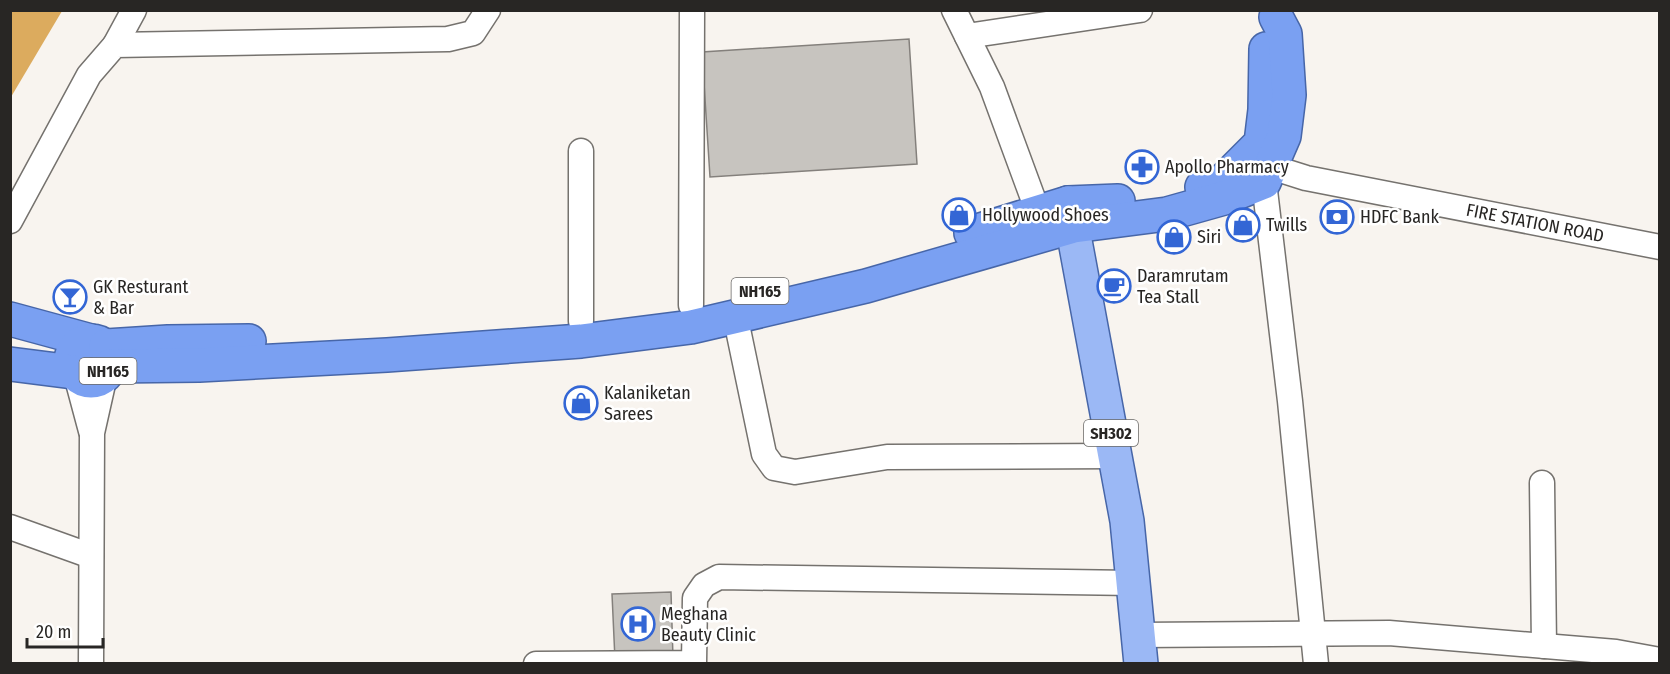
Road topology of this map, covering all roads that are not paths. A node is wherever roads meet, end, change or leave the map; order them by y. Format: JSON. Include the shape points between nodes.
{"nodes":[{"id":1,"x":134,"y":10,"type":"edge"},
{"id":2,"x":488,"y":10,"type":"edge"},
{"id":3,"x":692,"y":10,"type":"edge"},
{"id":4,"x":954,"y":10,"type":"edge"},
{"id":5,"x":1140,"y":10,"type":"edge"},
{"id":6,"x":1276,"y":24,"type":"edge"},
{"id":7,"x":967,"y":36,"type":"junction"},
{"id":8,"x":115,"y":45,"type":"junction"},
{"id":9,"x":581,"y":151,"type":"dead end"},
{"id":10,"x":1267,"y":175,"type":"junction"},
{"id":11,"x":1060,"y":214,"type":"junction"},
{"id":12,"x":10,"y":221,"type":"edge"},
{"id":13,"x":1659,"y":247,"type":"edge"},
{"id":14,"x":691,"y":305,"type":"junction"},
{"id":15,"x":735,"y":315,"type":"junction"},
{"id":16,"x":10,"y":320,"type":"edge"},
{"id":17,"x":581,"y":321,"type":"junction"},
{"id":18,"x":46,"y":329,"type":"junction"},
{"id":19,"x":168,"y":354,"type":"junction"},
{"id":20,"x":93,"y":363,"type":"junction"},
{"id":21,"x":24,"y":366,"type":"edge"},
{"id":22,"x":1115,"y":456,"type":"junction"},
{"id":23,"x":1542,"y":483,"type":"dead end"},
{"id":24,"x":10,"y":527,"type":"edge"},
{"id":25,"x":91,"y":556,"type":"junction"},
{"id":26,"x":1133,"y":583,"type":"junction"},
{"id":27,"x":1314,"y":634,"type":"junction"},
{"id":28,"x":1544,"y":646,"type":"junction"},
{"id":29,"x":1140,"y":649,"type":"edge"},
{"id":30,"x":1659,"y":660,"type":"edge"},
{"id":31,"x":91,"y":663,"type":"edge"},
{"id":32,"x":536,"y":663,"type":"edge"},
{"id":33,"x":564,"y":663,"type":"edge"},
{"id":34,"x":694,"y":663,"type":"edge"},
{"id":35,"x":1316,"y":663,"type":"edge"}],
"edges":[{"from":1,"to":8,"type":"street"},
{"from":2,"to":8,"type":"street","via":[[473,33],[448,39]]},
{"from":3,"to":14,"type":"street"},
{"from":4,"to":7,"type":"street"},
{"from":5,"to":7,"type":"street"},
{"from":6,"to":10,"type":"highway","number":"NH165","via":[[1289,95],[1284,136]]},
{"from":6,"to":11,"type":"highway","number":"NH165","via":[[1261,143],[1239,168],[1222,182],[1188,191]]},
{"from":7,"to":11,"type":"street"},
{"from":8,"to":12,"type":"street","via":[[90,75]]},
{"from":9,"to":17,"type":"street"},
{"from":10,"to":11,"type":"highway","number":"NH165","via":[[1224,198],[1167,214]]},
{"from":10,"to":13,"type":"street","name":"FIRE STATION ROAD","via":[[1306,178]]},
{"from":10,"to":27,"type":"street"},
{"from":11,"to":14,"type":"highway","number":"NH165","via":[[826,277]]},
{"from":11,"to":15,"type":"highway","number":"NH165","via":[[866,286]]},
{"from":11,"to":22,"type":"main road","number":"SH302"},
{"from":14,"to":17,"type":"highway","number":"NH165"},
{"from":15,"to":19,"type":"highway","number":"NH165","via":[[691,327],[581,341]]},
{"from":15,"to":22,"type":"street","via":[[764,454],[774,468],[795,472],[887,457]]},
{"from":16,"to":18,"type":"highway","number":"NH165"},
{"from":17,"to":19,"type":"highway","number":"NH165","via":[[241,341]]},
{"from":18,"to":20,"type":"highway","number":"NH165"},
{"from":18,"to":21,"type":"highway"},
{"from":19,"to":20,"type":"highway","number":"NH165"},
{"from":20,"to":21,"type":"highway","number":"NH165"},
{"from":20,"to":25,"type":"street"},
{"from":22,"to":26,"type":"main road","number":"SH302"},
{"from":23,"to":28,"type":"street"},
{"from":24,"to":25,"type":"street"},
{"from":25,"to":31,"type":"street"},
{"from":26,"to":29,"type":"main road","number":"SH302"},
{"from":26,"to":34,"type":"street","via":[[719,577],[704,585],[695,598]]},
{"from":27,"to":28,"type":"street","via":[[1389,633]]},
{"from":27,"to":29,"type":"street"},
{"from":27,"to":35,"type":"street"},
{"from":28,"to":30,"type":"street"},
{"from":32,"to":33,"type":"street"},
{"from":33,"to":34,"type":"street"}]}
